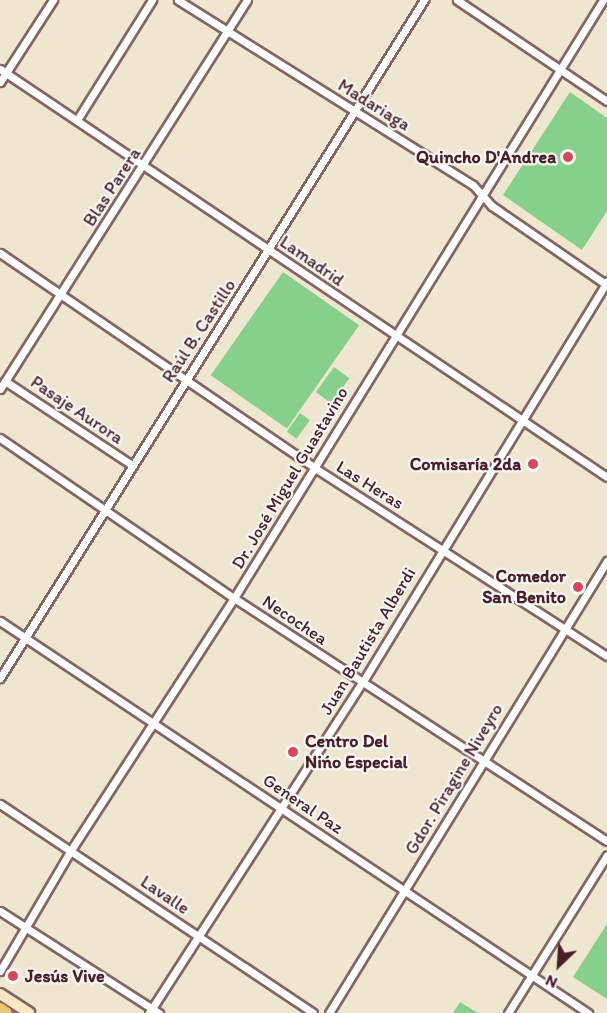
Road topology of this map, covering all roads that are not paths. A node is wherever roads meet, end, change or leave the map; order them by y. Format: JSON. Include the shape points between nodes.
{"nodes":[{"id":1,"x":53,"y":0,"type":"edge"},
{"id":2,"x":152,"y":0,"type":"edge"},
{"id":3,"x":178,"y":0,"type":"edge"},
{"id":4,"x":248,"y":0,"type":"edge"},
{"id":5,"x":424,"y":0,"type":"edge"},
{"id":6,"x":458,"y":0,"type":"edge"},
{"id":7,"x":603,"y":0,"type":"edge"},
{"id":8,"x":228,"y":31,"type":"junction"},
{"id":9,"x":561,"y":69,"type":"junction"},
{"id":10,"x":3,"y":71,"type":"edge"},
{"id":11,"x":0,"y":82,"type":"edge"},
{"id":12,"x":607,"y":101,"type":"edge"},
{"id":13,"x":356,"y":111,"type":"junction"},
{"id":14,"x":76,"y":120,"type":"junction"},
{"id":15,"x":145,"y":165,"type":"junction"},
{"id":16,"x":483,"y":195,"type":"junction"},
{"id":17,"x":269,"y":249,"type":"junction"},
{"id":18,"x":0,"y":253,"type":"edge"},
{"id":19,"x":606,"y":284,"type":"edge"},
{"id":20,"x":62,"y":294,"type":"junction"},
{"id":21,"x":393,"y":337,"type":"junction"},
{"id":22,"x":186,"y":379,"type":"junction"},
{"id":23,"x":5,"y":381,"type":"junction"},
{"id":24,"x":0,"y":389,"type":"edge"},
{"id":25,"x":520,"y":421,"type":"junction"},
{"id":26,"x":0,"y":438,"type":"edge"},
{"id":27,"x":132,"y":465,"type":"junction"},
{"id":28,"x":315,"y":468,"type":"junction"},
{"id":29,"x":607,"y":477,"type":"edge"},
{"id":30,"x":104,"y":509,"type":"junction"},
{"id":31,"x":441,"y":548,"type":"junction"},
{"id":32,"x":607,"y":561,"type":"edge"},
{"id":33,"x":234,"y":598,"type":"junction"},
{"id":34,"x":0,"y":621,"type":"edge"},
{"id":35,"x":564,"y":629,"type":"junction"},
{"id":36,"x":26,"y":638,"type":"junction"},
{"id":37,"x":607,"y":657,"type":"edge"},
{"id":38,"x":0,"y":678,"type":"edge"},
{"id":39,"x":362,"y":683,"type":"junction"},
{"id":40,"x":154,"y":722,"type":"junction"},
{"id":41,"x":483,"y":761,"type":"junction"},
{"id":42,"x":0,"y":804,"type":"edge"},
{"id":43,"x":282,"y":807,"type":"junction"},
{"id":44,"x":607,"y":841,"type":"edge"},
{"id":45,"x":71,"y":850,"type":"junction"},
{"id":46,"x":607,"y":855,"type":"edge"},
{"id":47,"x":404,"y":890,"type":"junction"},
{"id":48,"x":0,"y":911,"type":"edge"},
{"id":49,"x":27,"y":928,"type":"junction"},
{"id":50,"x":197,"y":934,"type":"junction"},
{"id":51,"x":0,"y":971,"type":"edge"},
{"id":52,"x":531,"y":975,"type":"junction"},
{"id":53,"x":0,"y":994,"type":"edge"},
{"id":54,"x":0,"y":1009,"type":"edge"},
{"id":55,"x":153,"y":1011,"type":"edge"},
{"id":56,"x":6,"y":1013,"type":"edge"},
{"id":57,"x":29,"y":1013,"type":"edge"},
{"id":58,"x":313,"y":1013,"type":"edge"},
{"id":59,"x":328,"y":1013,"type":"edge"},
{"id":60,"x":508,"y":1013,"type":"edge"},
{"id":61,"x":588,"y":1013,"type":"edge"}],
"edges":[{"from":1,"to":10,"type":"street"},
{"from":2,"to":14,"type":"street"},
{"from":3,"to":8,"type":"street","name":"Madariaga"},
{"from":4,"to":8,"type":"street","name":"Blas Parera"},
{"from":5,"to":13,"type":"street","name":"Raúl B. Castillo"},
{"from":6,"to":9,"type":"street"},
{"from":7,"to":9,"type":"street","name":"Dr. José Miguel Guastavino"},
{"from":8,"to":13,"type":"street","name":"Madariaga"},
{"from":8,"to":15,"type":"street","name":"Blas Parera"},
{"from":9,"to":12,"type":"street"},
{"from":9,"to":16,"type":"street","name":"Dr. José Miguel Guastavino"},
{"from":10,"to":11,"type":"street"},
{"from":10,"to":14,"type":"street","name":"Lamadrid"},
{"from":13,"to":16,"type":"street","name":"Madariaga"},
{"from":13,"to":17,"type":"street","name":"Raúl B. Castillo"},
{"from":14,"to":15,"type":"street","name":"Lamadrid"},
{"from":15,"to":17,"type":"street","name":"Lamadrid"},
{"from":15,"to":20,"type":"street","name":"Blas Parera"},
{"from":16,"to":19,"type":"street","name":"Madariaga"},
{"from":16,"to":21,"type":"street","name":"Dr. José Miguel Guastavino"},
{"from":17,"to":21,"type":"street","name":"Lamadrid"},
{"from":17,"to":22,"type":"street","name":"Raúl B. Castillo"},
{"from":18,"to":20,"type":"street","name":"Las Heras"},
{"from":19,"to":25,"type":"street","name":"Juan Bautista Alberdi"},
{"from":20,"to":22,"type":"street","name":"Las Heras"},
{"from":20,"to":23,"type":"street","name":"Blas Parera"},
{"from":21,"to":25,"type":"street","name":"Lamadrid"},
{"from":21,"to":28,"type":"street","name":"Dr. José Miguel Guastavino"},
{"from":22,"to":27,"type":"street","name":"Raúl B. Castillo"},
{"from":22,"to":28,"type":"street","name":"Las Heras"},
{"from":23,"to":24,"type":"street","name":"Blas Parera"},
{"from":23,"to":27,"type":"street","name":"Pasaje Aurora"},
{"from":25,"to":29,"type":"street","name":"Lamadrid"},
{"from":25,"to":31,"type":"street","name":"Juan Bautista Alberdi"},
{"from":26,"to":30,"type":"street","name":"Necochea"},
{"from":27,"to":30,"type":"street","name":"Raúl B. Castillo"},
{"from":28,"to":31,"type":"street","name":"Las Heras"},
{"from":28,"to":33,"type":"street","name":"Dr. José Miguel Guastavino"},
{"from":30,"to":33,"type":"street","name":"Necochea"},
{"from":30,"to":36,"type":"street","name":"Raúl B. Castillo"},
{"from":31,"to":35,"type":"street","name":"Las Heras"},
{"from":31,"to":39,"type":"street","name":"Juan Bautista Alberdi"},
{"from":32,"to":35,"type":"street","name":"Gdor. Piragine Niveyro"},
{"from":33,"to":39,"type":"street","name":"Necochea"},
{"from":33,"to":40,"type":"street","name":"Dr. José Miguel Guastavino"},
{"from":34,"to":36,"type":"street","name":"General Paz"},
{"from":35,"to":37,"type":"street","name":"Las Heras"},
{"from":35,"to":41,"type":"street","name":"Gdor. Piragine Niveyro"},
{"from":36,"to":38,"type":"street","name":"Raúl B. Castillo"},
{"from":36,"to":40,"type":"street","name":"General Paz"},
{"from":39,"to":41,"type":"street","name":"Necochea"},
{"from":39,"to":43,"type":"street","name":"Juan Bautista Alberdi"},
{"from":40,"to":43,"type":"street","name":"General Paz"},
{"from":40,"to":45,"type":"street","name":"Dr. José Miguel Guastavino"},
{"from":41,"to":44,"type":"street","name":"Necochea"},
{"from":41,"to":47,"type":"street","name":"Gdor. Piragine Niveyro"},
{"from":42,"to":45,"type":"street","name":"Lavalle"},
{"from":43,"to":47,"type":"street","name":"General Paz"},
{"from":43,"to":50,"type":"street","name":"Juan Bautista Alberdi"},
{"from":45,"to":49,"type":"street","name":"Dr. José Miguel Guastavino"},
{"from":45,"to":50,"type":"street","name":"Lavalle"},
{"from":46,"to":52,"type":"street"},
{"from":47,"to":52,"type":"street","name":"General Paz"},
{"from":47,"to":59,"type":"street","name":"Gdor. Piragine Niveyro"},
{"from":48,"to":49,"type":"street"},
{"from":49,"to":51,"type":"street","name":"Dr. José Miguel Guastavino"},
{"from":49,"to":55,"type":"street"},
{"from":50,"to":55,"type":"street","name":"Juan Bautista Alberdi"},
{"from":50,"to":58,"type":"street","name":"Lavalle"},
{"from":52,"to":60,"type":"street"},
{"from":52,"to":61,"type":"street","name":"General Paz"},
{"from":53,"to":57,"type":"main road"},
{"from":54,"to":56,"type":"highway"}]}
